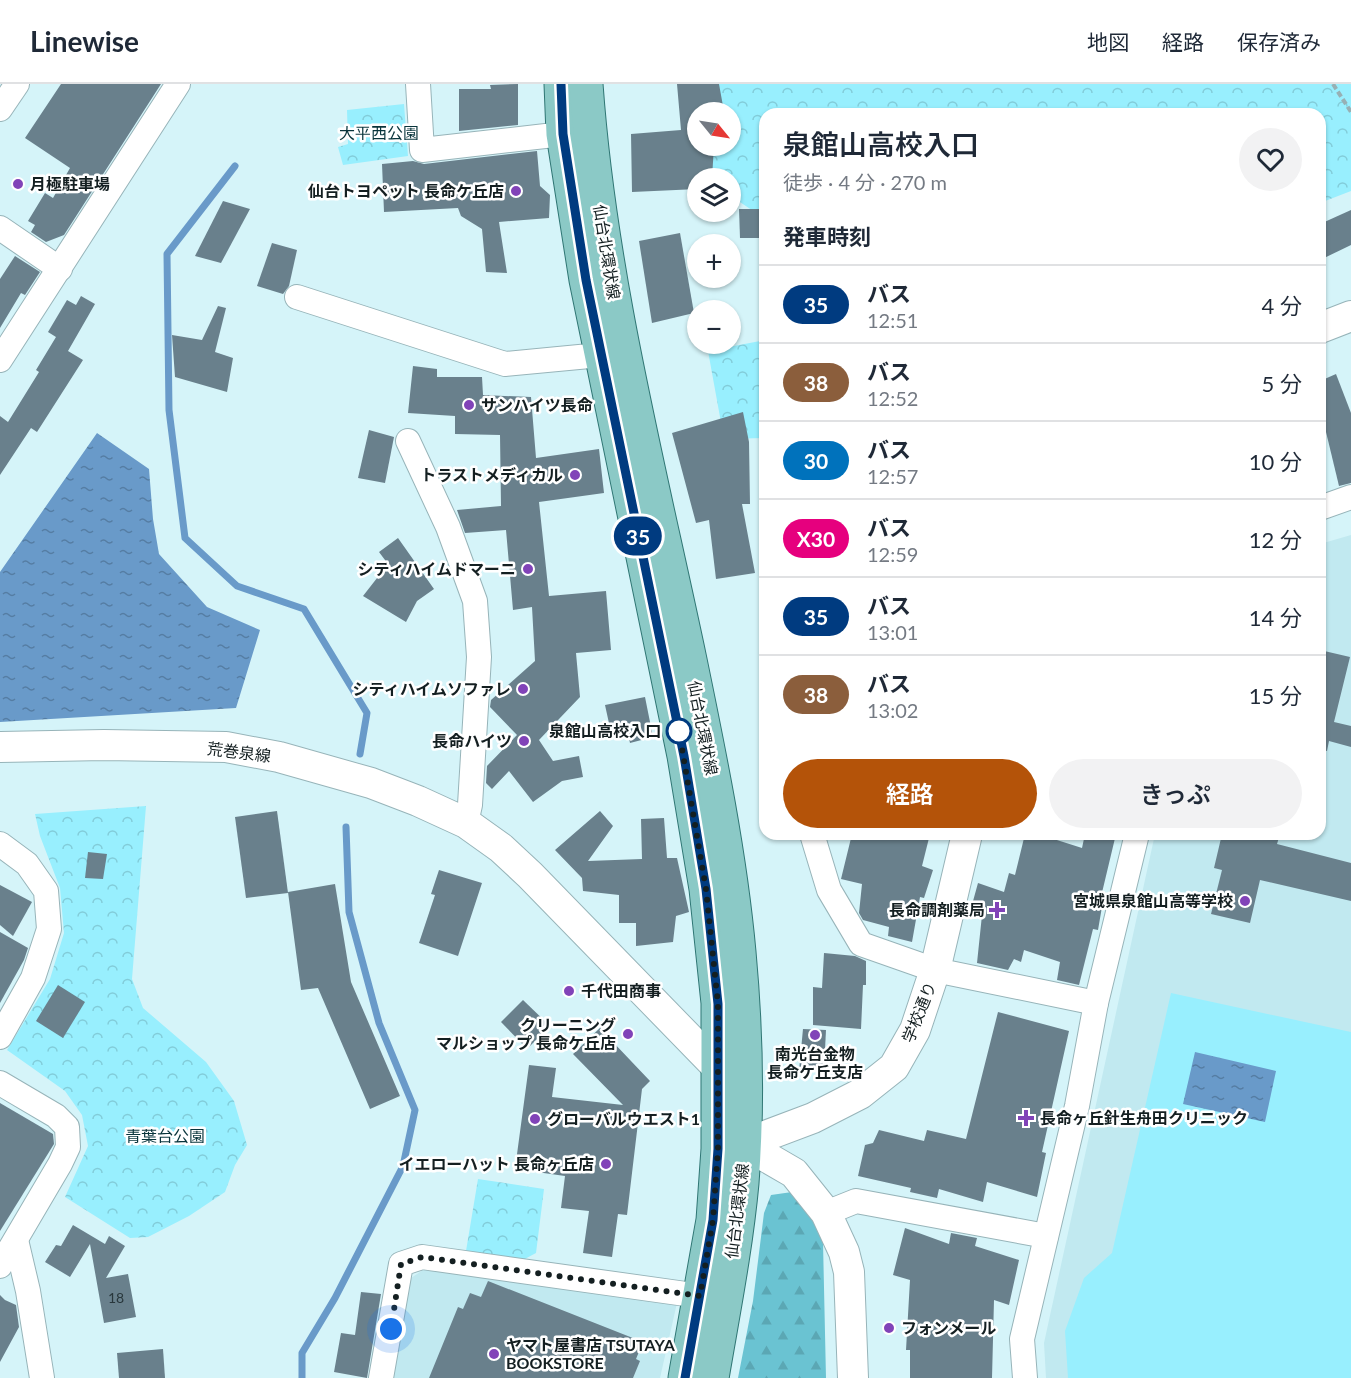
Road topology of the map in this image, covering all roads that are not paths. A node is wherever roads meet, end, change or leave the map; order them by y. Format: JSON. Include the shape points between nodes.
{"nodes":[{"id":1,"x":16,"y":84,"type":"edge"},
{"id":2,"x":178,"y":84,"type":"edge"},
{"id":3,"x":418,"y":84,"type":"edge"},
{"id":4,"x":561,"y":84,"type":"edge"},
{"id":5,"x":586,"y":84,"type":"edge"},
{"id":6,"x":0,"y":109,"type":"edge"},
{"id":7,"x":563,"y":134,"type":"junction"},
{"id":8,"x":0,"y":228,"type":"edge"},
{"id":9,"x":60,"y":269,"type":"junction"},
{"id":10,"x":297,"y":297,"type":"dead end"},
{"id":11,"x":1351,"y":316,"type":"edge"},
{"id":12,"x":1326,"y":326,"type":"edge"},
{"id":13,"x":600,"y":355,"type":"junction"},
{"id":14,"x":0,"y":360,"type":"edge"},
{"id":15,"x":408,"y":441,"type":"dead end"},
{"id":16,"x":1351,"y":497,"type":"edge"},
{"id":17,"x":1326,"y":506,"type":"edge"},
{"id":18,"x":0,"y":747,"type":"edge"},
{"id":19,"x":466,"y":823,"type":"junction"},
{"id":20,"x":814,"y":840,"type":"edge"},
{"id":21,"x":967,"y":840,"type":"edge"},
{"id":22,"x":1136,"y":840,"type":"edge"},
{"id":23,"x":0,"y":844,"type":"edge"},
{"id":24,"x":935,"y":970,"type":"junction"},
{"id":25,"x":1096,"y":1003,"type":"junction"},
{"id":26,"x":7,"y":1010,"type":"edge"},
{"id":27,"x":0,"y":1037,"type":"edge"},
{"id":28,"x":731,"y":1070,"type":"junction"},
{"id":29,"x":0,"y":1083,"type":"edge"},
{"id":30,"x":731,"y":1146,"type":"junction"},
{"id":31,"x":826,"y":1213,"type":"junction"},
{"id":32,"x":1046,"y":1236,"type":"junction"},
{"id":33,"x":16,"y":1240,"type":"junction"},
{"id":34,"x":0,"y":1266,"type":"edge"},
{"id":35,"x":700,"y":1296,"type":"junction"},
{"id":36,"x":42,"y":1378,"type":"edge"},
{"id":37,"x":381,"y":1378,"type":"edge"},
{"id":38,"x":685,"y":1378,"type":"edge"},
{"id":39,"x":712,"y":1378,"type":"edge"},
{"id":40,"x":853,"y":1378,"type":"edge"},
{"id":41,"x":1025,"y":1378,"type":"edge"}],
"edges":[{"from":1,"to":6,"type":"street"},
{"from":2,"to":9,"type":"street"},
{"from":3,"to":7,"type":"street","via":[[422,150]]},
{"from":4,"to":7,"type":"main road","name":"仙台北環状線"},
{"from":5,"to":28,"type":"main road","name":"仙台北環状線","via":[[610,282],[726,846],[739,950]]},
{"from":7,"to":13,"type":"main road","name":"仙台北環状線"},
{"from":8,"to":9,"type":"street"},
{"from":9,"to":14,"type":"street"},
{"from":10,"to":13,"type":"street","via":[[505,364]]},
{"from":11,"to":12,"type":"street"},
{"from":13,"to":28,"type":"main road","name":"仙台北環状線","via":[[688,778]]},
{"from":15,"to":19,"type":"street","via":[[448,527],[475,602],[479,657]]},
{"from":16,"to":17,"type":"street"},
{"from":18,"to":19,"type":"street","name":"荒巻泉線","via":[[226,747],[279,757],[371,783]]},
{"from":19,"to":28,"type":"street","name":"荒巻泉線","via":[[530,875]]},
{"from":20,"to":24,"type":"street","via":[[829,891],[861,944]]},
{"from":21,"to":24,"type":"street","name":"学校通り"},
{"from":22,"to":25,"type":"street"},
{"from":23,"to":26,"type":"street","via":[[27,864],[46,891],[49,929],[33,978]]},
{"from":24,"to":25,"type":"street"},
{"from":24,"to":30,"type":"street","name":"学校通り","via":[[915,1030],[894,1067],[860,1094],[813,1118]]},
{"from":25,"to":32,"type":"street","via":[[1077,1106]]},
{"from":26,"to":27,"type":"street"},
{"from":28,"to":30,"type":"main road","name":"仙台北環状線"},
{"from":29,"to":33,"type":"street","via":[[56,1116],[67,1127],[68,1148]]},
{"from":30,"to":31,"type":"street","via":[[794,1173]]},
{"from":30,"to":35,"type":"main road","name":"仙台北環状線"},
{"from":30,"to":39,"type":"main road","name":"仙台北環状線","via":[[737,1222]]},
{"from":31,"to":32,"type":"street","via":[[856,1201]]},
{"from":31,"to":40,"type":"street","via":[[849,1272]]},
{"from":32,"to":41,"type":"street","via":[[1022,1339]]},
{"from":33,"to":34,"type":"street"},
{"from":33,"to":36,"type":"street"},
{"from":35,"to":37,"type":"street","via":[[422,1257],[401,1264]]},
{"from":35,"to":38,"type":"main road","name":"仙台北環状線"}]}
